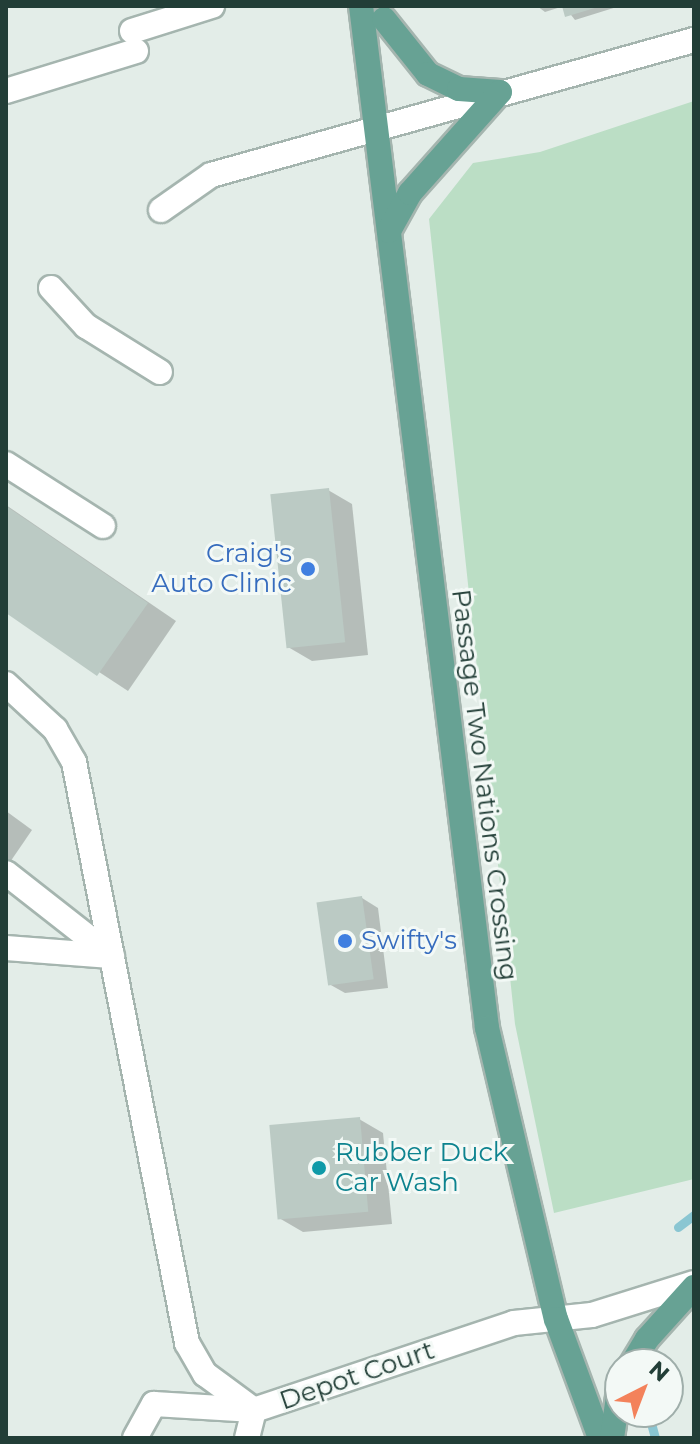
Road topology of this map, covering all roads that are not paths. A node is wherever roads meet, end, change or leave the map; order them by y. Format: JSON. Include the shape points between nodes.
{"nodes":[{"id":1,"x":212,"y":6,"type":"edge"},
{"id":2,"x":361,"y":6,"type":"edge"},
{"id":3,"x":385,"y":13,"type":"edge"},
{"id":4,"x":694,"y":40,"type":"edge"},
{"id":5,"x":6,"y":91,"type":"edge"},
{"id":6,"x":500,"y":92,"type":"junction"},
{"id":7,"x":376,"y":125,"type":"junction"},
{"id":8,"x":161,"y":210,"type":"dead end"},
{"id":9,"x":389,"y":231,"type":"junction"},
{"id":10,"x":51,"y":288,"type":"dead end"},
{"id":11,"x":160,"y":372,"type":"dead end"},
{"id":12,"x":6,"y":464,"type":"edge"},
{"id":13,"x":103,"y":526,"type":"dead end"},
{"id":14,"x":6,"y":684,"type":"edge"},
{"id":15,"x":6,"y":873,"type":"edge"},
{"id":16,"x":6,"y":948,"type":"edge"},
{"id":17,"x":112,"y":956,"type":"junction"},
{"id":18,"x":694,"y":1285,"type":"edge"},
{"id":19,"x":556,"y":1319,"type":"junction"},
{"id":20,"x":642,"y":1348,"type":"edge"},
{"id":21,"x":254,"y":1410,"type":"junction"},
{"id":22,"x":135,"y":1438,"type":"edge"},
{"id":23,"x":247,"y":1438,"type":"edge"},
{"id":24,"x":600,"y":1438,"type":"edge"}],
"edges":[{"from":1,"to":5,"type":"street"},
{"from":2,"to":7,"type":"main road","name":"Passage Two Nations Crossing"},
{"from":3,"to":6,"type":"main road","via":[[428,74],[459,89]]},
{"from":3,"to":7,"type":"main road","name":"Passage Two Nations Crossing"},
{"from":4,"to":6,"type":"street"},
{"from":6,"to":7,"type":"street"},
{"from":6,"to":9,"type":"main road","via":[[410,193]]},
{"from":7,"to":8,"type":"street","via":[[211,175]]},
{"from":7,"to":9,"type":"main road","name":"Passage Two Nations Crossing"},
{"from":9,"to":19,"type":"main road","name":"Passage Two Nations Crossing","via":[[487,1028]]},
{"from":10,"to":11,"type":"street","via":[[86,326]]},
{"from":12,"to":13,"type":"street"},
{"from":14,"to":17,"type":"street","via":[[55,729],[74,762]]},
{"from":15,"to":17,"type":"street"},
{"from":16,"to":17,"type":"street"},
{"from":17,"to":21,"type":"street","via":[[187,1343],[205,1374]]},
{"from":18,"to":19,"type":"street","name":"Depot Court","via":[[592,1315]]},
{"from":18,"to":20,"type":"main road"},
{"from":19,"to":21,"type":"street","name":"Depot Court","via":[[514,1323]]},
{"from":19,"to":24,"type":"main road","name":"Passage Two Nations Crossing"},
{"from":21,"to":22,"type":"street","name":"Depot Court","via":[[154,1404]]},
{"from":21,"to":23,"type":"street"}]}
